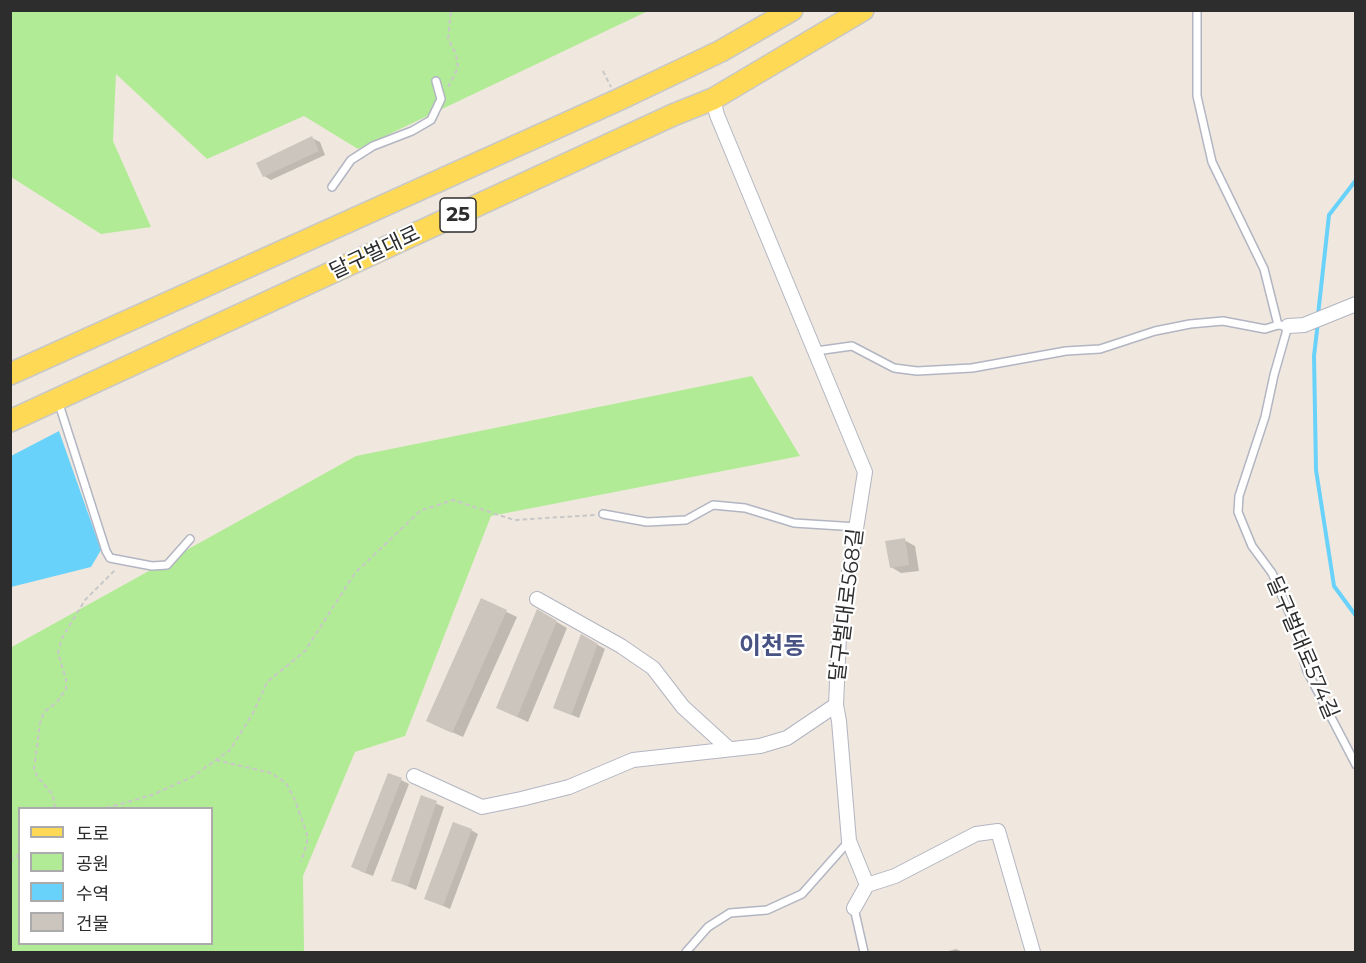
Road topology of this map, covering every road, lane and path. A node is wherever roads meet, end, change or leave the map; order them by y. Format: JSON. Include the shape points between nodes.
{"nodes":[{"id":1,"x":452,"y":10,"type":"edge"},
{"id":2,"x":792,"y":10,"type":"edge"},
{"id":3,"x":863,"y":10,"type":"edge"},
{"id":4,"x":1197,"y":10,"type":"edge"},
{"id":5,"x":436,"y":81,"type":"dead end"},
{"id":6,"x":441,"y":99,"type":"junction"},
{"id":7,"x":713,"y":99,"type":"junction"},
{"id":8,"x":332,"y":187,"type":"dead end"},
{"id":9,"x":1349,"y":306,"type":"edge"},
{"id":10,"x":1283,"y":325,"type":"junction"},
{"id":11,"x":816,"y":351,"type":"junction"},
{"id":12,"x":14,"y":372,"type":"edge"},
{"id":13,"x":52,"y":403,"type":"junction"},
{"id":14,"x":10,"y":421,"type":"edge"},
{"id":15,"x":603,"y":514,"type":"joint"},
{"id":16,"x":856,"y":527,"type":"junction"},
{"id":17,"x":190,"y":539,"type":"dead end"},
{"id":18,"x":110,"y":558,"type":"junction"},
{"id":19,"x":537,"y":599,"type":"dead end"},
{"id":20,"x":836,"y":705,"type":"junction"},
{"id":21,"x":728,"y":748,"type":"junction"},
{"id":22,"x":216,"y":759,"type":"junction"},
{"id":23,"x":1356,"y":765,"type":"edge"},
{"id":24,"x":414,"y":776,"type":"dead end"},
{"id":25,"x":55,"y":807,"type":"edge"},
{"id":26,"x":110,"y":807,"type":"edge"},
{"id":27,"x":849,"y":841,"type":"junction"},
{"id":28,"x":301,"y":862,"type":"dead end"},
{"id":29,"x":867,"y":885,"type":"junction"},
{"id":30,"x":854,"y":908,"type":"joint"},
{"id":31,"x":686,"y":952,"type":"edge"},
{"id":32,"x":864,"y":952,"type":"edge"},
{"id":33,"x":1033,"y":952,"type":"edge"}],
"edges":[{"from":1,"to":6,"type":"path","via":[[448,39],[458,68]]},
{"from":2,"to":12,"type":"main road","name":"달구벌대로","number":"25","via":[[721,51],[628,95]]},
{"from":3,"to":7,"type":"main road","name":"달구벌대로","number":"25"},
{"from":4,"to":10,"type":"lane","name":"달구벌대로574길","via":[[1197,96],[1212,162],[1264,269]]},
{"from":5,"to":6,"type":"lane"},
{"from":6,"to":8,"type":"lane","via":[[431,120],[351,160]]},
{"from":7,"to":11,"type":"street","name":"달구벌대로568길"},
{"from":7,"to":13,"type":"main road","name":"달구벌대로","number":"25"},
{"from":9,"to":10,"type":"street","via":[[1304,325]]},
{"from":10,"to":11,"type":"lane","via":[[1265,329],[1223,321],[1190,324],[1100,349],[1066,351],[972,368],[894,368],[852,346]]},
{"from":10,"to":23,"type":"lane","name":"달구벌대로574길","via":[[1265,417],[1239,496],[1238,512],[1252,546],[1272,573],[1292,619],[1307,671]]},
{"from":11,"to":16,"type":"street","name":"달구벌대로568길","via":[[864,472]]},
{"from":13,"to":14,"type":"main road","name":"달구벌대로","number":"25"},
{"from":13,"to":18,"type":"lane"},
{"from":15,"to":16,"type":"lane","via":[[648,522],[687,520],[713,506],[746,508],[795,523]]},
{"from":15,"to":22,"type":"path","via":[[514,520],[453,500],[420,511],[355,573],[305,651],[267,682],[230,750]]},
{"from":16,"to":20,"type":"street","name":"달구벌대로568길","via":[[839,636]]},
{"from":17,"to":18,"type":"lane","via":[[167,566]]},
{"from":18,"to":25,"type":"path","via":[[116,568],[85,600],[62,638],[58,653],[66,689],[39,723],[34,769],[53,795]]},
{"from":19,"to":21,"type":"street","via":[[653,668],[683,707]]},
{"from":20,"to":21,"type":"street","via":[[787,738],[760,746]]},
{"from":20,"to":27,"type":"street","name":"달구벌대로568길"},
{"from":21,"to":24,"type":"street","via":[[633,760],[569,787],[482,807]]},
{"from":22,"to":26,"type":"path","via":[[192,777],[152,795]]},
{"from":22,"to":28,"type":"path","via":[[271,773],[286,783],[307,834]]},
{"from":27,"to":29,"type":"street","name":"달구벌대로568길"},
{"from":27,"to":31,"type":"lane","via":[[802,894],[767,910],[730,913],[708,927]]},
{"from":29,"to":30,"type":"street"},
{"from":29,"to":33,"type":"street","via":[[895,876],[976,834],[998,831]]},
{"from":30,"to":32,"type":"lane"}]}
